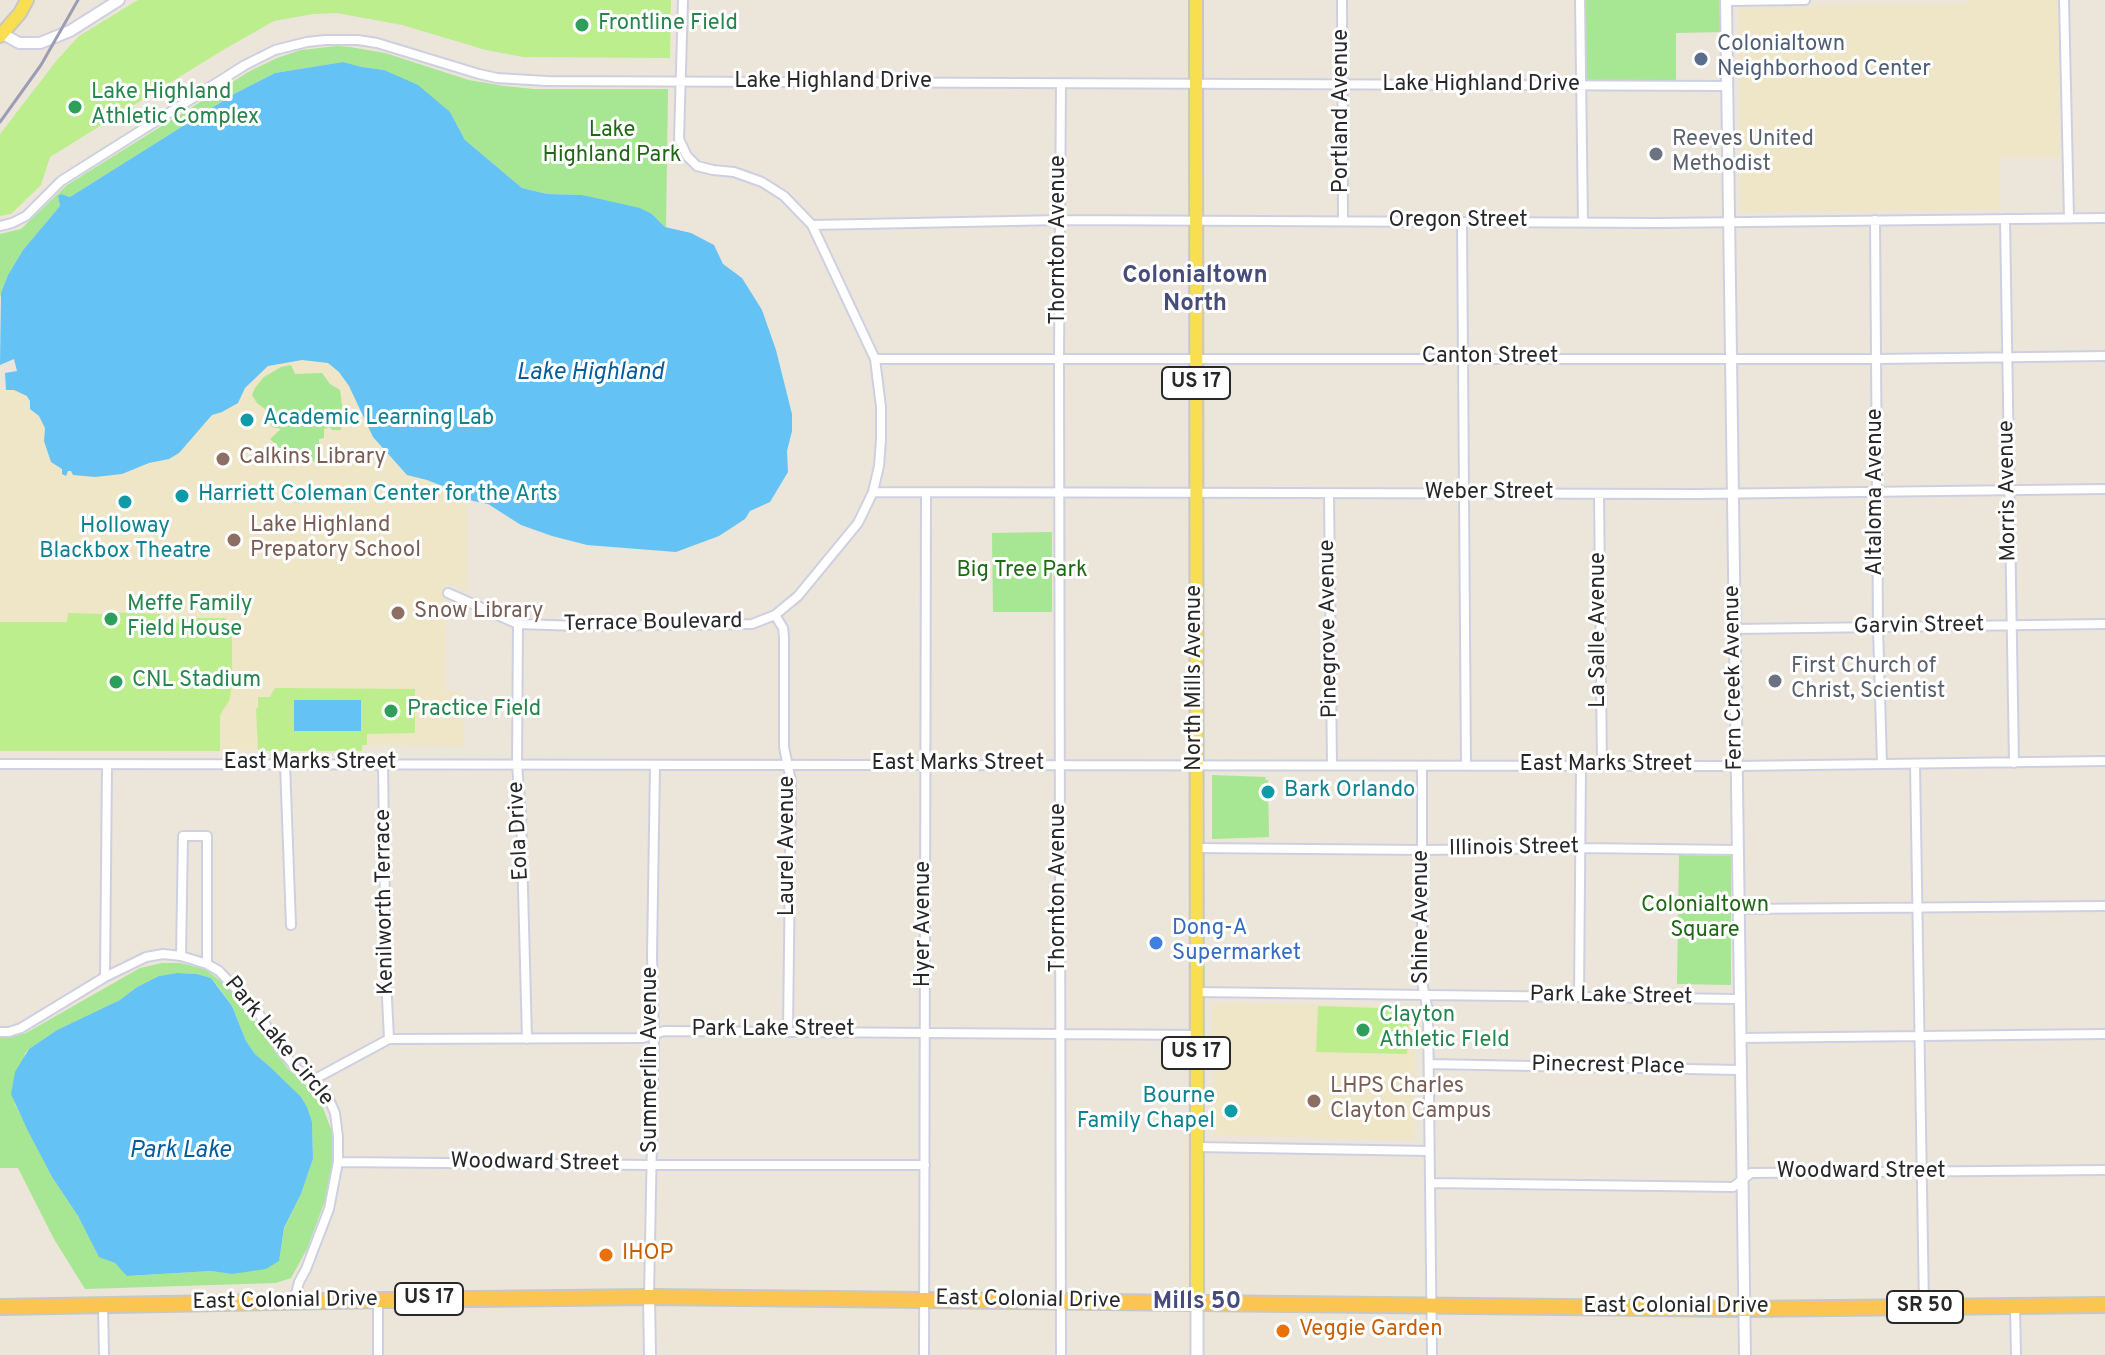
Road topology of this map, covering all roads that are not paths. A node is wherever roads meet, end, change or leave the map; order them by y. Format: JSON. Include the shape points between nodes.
{"nodes":[{"id":1,"x":27,"y":0,"type":"edge"},
{"id":2,"x":119,"y":0,"type":"edge"},
{"id":3,"x":683,"y":0,"type":"edge"},
{"id":4,"x":1196,"y":0,"type":"edge"},
{"id":5,"x":1342,"y":0,"type":"edge"},
{"id":6,"x":1580,"y":0,"type":"edge"},
{"id":7,"x":1726,"y":0,"type":"edge"},
{"id":8,"x":1805,"y":0,"type":"edge"},
{"id":9,"x":2064,"y":0,"type":"edge"},
{"id":10,"x":2,"y":35,"type":"edge"},
{"id":11,"x":682,"y":82,"type":"junction"},
{"id":12,"x":1061,"y":84,"type":"junction"},
{"id":13,"x":1196,"y":85,"type":"junction"},
{"id":14,"x":1342,"y":85,"type":"junction"},
{"id":15,"x":1581,"y":86,"type":"junction"},
{"id":16,"x":1727,"y":86,"type":"junction"},
{"id":17,"x":2069,"y":218,"type":"junction"},
{"id":18,"x":2105,"y":218,"type":"edge"},
{"id":19,"x":2005,"y":219,"type":"junction"},
{"id":20,"x":1061,"y":220,"type":"junction"},
{"id":21,"x":1875,"y":220,"type":"junction"},
{"id":22,"x":1343,"y":221,"type":"junction"},
{"id":23,"x":1197,"y":222,"type":"junction"},
{"id":24,"x":1462,"y":222,"type":"junction"},
{"id":25,"x":1583,"y":222,"type":"junction"},
{"id":26,"x":1730,"y":222,"type":"junction"},
{"id":27,"x":812,"y":225,"type":"junction"},
{"id":28,"x":0,"y":226,"type":"edge"},
{"id":29,"x":2105,"y":356,"type":"edge"},
{"id":30,"x":1059,"y":357,"type":"junction"},
{"id":31,"x":2007,"y":357,"type":"junction"},
{"id":32,"x":1196,"y":358,"type":"junction"},
{"id":33,"x":1464,"y":358,"type":"junction"},
{"id":34,"x":875,"y":359,"type":"junction"},
{"id":35,"x":1731,"y":359,"type":"junction"},
{"id":36,"x":1877,"y":359,"type":"junction"},
{"id":37,"x":2105,"y":489,"type":"edge"},
{"id":38,"x":2009,"y":490,"type":"junction"},
{"id":39,"x":1878,"y":491,"type":"junction"},
{"id":40,"x":873,"y":492,"type":"junction"},
{"id":41,"x":926,"y":493,"type":"junction"},
{"id":42,"x":1197,"y":493,"type":"junction"},
{"id":43,"x":1329,"y":493,"type":"junction"},
{"id":44,"x":1060,"y":494,"type":"junction"},
{"id":45,"x":1463,"y":494,"type":"junction"},
{"id":46,"x":1599,"y":494,"type":"junction"},
{"id":47,"x":1733,"y":494,"type":"junction"},
{"id":48,"x":448,"y":593,"type":"dead end"},
{"id":49,"x":775,"y":615,"type":"junction"},
{"id":50,"x":518,"y":624,"type":"junction"},
{"id":51,"x":2105,"y":624,"type":"edge"},
{"id":52,"x":2012,"y":626,"type":"junction"},
{"id":53,"x":1878,"y":627,"type":"junction"},
{"id":54,"x":1734,"y":629,"type":"junction"},
{"id":55,"x":2105,"y":761,"type":"edge"},
{"id":56,"x":2014,"y":763,"type":"junction"},
{"id":57,"x":0,"y":764,"type":"edge"},
{"id":58,"x":285,"y":764,"type":"junction"},
{"id":59,"x":383,"y":764,"type":"junction"},
{"id":60,"x":1882,"y":764,"type":"junction"},
{"id":61,"x":1915,"y":764,"type":"junction"},
{"id":62,"x":107,"y":765,"type":"junction"},
{"id":63,"x":517,"y":765,"type":"junction"},
{"id":64,"x":655,"y":765,"type":"junction"},
{"id":65,"x":789,"y":765,"type":"junction"},
{"id":66,"x":1195,"y":765,"type":"junction"},
{"id":67,"x":1332,"y":765,"type":"junction"},
{"id":68,"x":1466,"y":765,"type":"junction"},
{"id":69,"x":925,"y":766,"type":"junction"},
{"id":70,"x":1060,"y":766,"type":"junction"},
{"id":71,"x":1422,"y":766,"type":"junction"},
{"id":72,"x":1581,"y":766,"type":"junction"},
{"id":73,"x":1602,"y":766,"type":"junction"},
{"id":74,"x":1736,"y":766,"type":"junction"},
{"id":75,"x":1196,"y":848,"type":"junction"},
{"id":76,"x":1580,"y":848,"type":"junction"},
{"id":77,"x":1423,"y":850,"type":"junction"},
{"id":78,"x":1737,"y":850,"type":"junction"},
{"id":79,"x":2105,"y":906,"type":"edge"},
{"id":80,"x":1918,"y":907,"type":"junction"},
{"id":81,"x":1737,"y":909,"type":"junction"},
{"id":82,"x":291,"y":925,"type":"dead end"},
{"id":83,"x":181,"y":956,"type":"junction"},
{"id":84,"x":207,"y":964,"type":"junction"},
{"id":85,"x":105,"y":977,"type":"junction"},
{"id":86,"x":1196,"y":992,"type":"junction"},
{"id":87,"x":1424,"y":996,"type":"junction"},
{"id":88,"x":1579,"y":996,"type":"junction"},
{"id":89,"x":1738,"y":999,"type":"junction"},
{"id":90,"x":788,"y":1031,"type":"junction"},
{"id":91,"x":0,"y":1032,"type":"edge"},
{"id":92,"x":926,"y":1032,"type":"junction"},
{"id":93,"x":1060,"y":1033,"type":"junction"},
{"id":94,"x":654,"y":1034,"type":"junction"},
{"id":95,"x":2105,"y":1034,"type":"edge"},
{"id":96,"x":1196,"y":1035,"type":"junction"},
{"id":97,"x":1920,"y":1035,"type":"junction"},
{"id":98,"x":1740,"y":1038,"type":"junction"},
{"id":99,"x":389,"y":1039,"type":"junction"},
{"id":100,"x":527,"y":1039,"type":"junction"},
{"id":101,"x":1429,"y":1064,"type":"junction"},
{"id":102,"x":1739,"y":1070,"type":"junction"},
{"id":103,"x":313,"y":1080,"type":"junction"},
{"id":104,"x":1196,"y":1147,"type":"junction"},
{"id":105,"x":1429,"y":1151,"type":"junction"},
{"id":106,"x":338,"y":1162,"type":"junction"},
{"id":107,"x":651,"y":1165,"type":"junction"},
{"id":108,"x":925,"y":1165,"type":"junction"},
{"id":109,"x":2105,"y":1170,"type":"edge"},
{"id":110,"x":1923,"y":1173,"type":"junction"},
{"id":111,"x":1742,"y":1180,"type":"junction"},
{"id":112,"x":1430,"y":1183,"type":"junction"},
{"id":113,"x":649,"y":1297,"type":"junction"},
{"id":114,"x":378,"y":1300,"type":"junction"},
{"id":115,"x":923,"y":1300,"type":"junction"},
{"id":116,"x":294,"y":1301,"type":"junction"},
{"id":117,"x":1060,"y":1302,"type":"junction"},
{"id":118,"x":1197,"y":1304,"type":"junction"},
{"id":119,"x":2105,"y":1305,"type":"edge"},
{"id":120,"x":103,"y":1306,"type":"junction"},
{"id":121,"x":1432,"y":1306,"type":"junction"},
{"id":122,"x":2015,"y":1306,"type":"junction"},
{"id":123,"x":0,"y":1307,"type":"edge"},
{"id":124,"x":1924,"y":1307,"type":"junction"},
{"id":125,"x":1744,"y":1309,"type":"junction"},
{"id":126,"x":104,"y":1355,"type":"edge"},
{"id":127,"x":378,"y":1355,"type":"edge"},
{"id":128,"x":650,"y":1355,"type":"edge"},
{"id":129,"x":924,"y":1355,"type":"edge"},
{"id":130,"x":1061,"y":1355,"type":"edge"},
{"id":131,"x":1197,"y":1355,"type":"edge"},
{"id":132,"x":1432,"y":1355,"type":"edge"},
{"id":133,"x":1745,"y":1355,"type":"edge"},
{"id":134,"x":2016,"y":1355,"type":"edge"}],
"edges":[{"from":1,"to":10,"type":"main road"},
{"from":2,"to":10,"type":"street","via":[[40,43],[19,43]]},
{"from":3,"to":11,"type":"street","name":"Terrace Boulevard"},
{"from":4,"to":13,"type":"main road","name":"North Mills Avenue","number":"US 17"},
{"from":5,"to":14,"type":"street","name":"Portland Avenue"},
{"from":6,"to":15,"type":"street"},
{"from":7,"to":8,"type":"street"},
{"from":7,"to":16,"type":"street","name":"Fern Creek Avenue"},
{"from":9,"to":17,"type":"street"},
{"from":11,"to":12,"type":"street","name":"Lake Highland Drive"},
{"from":11,"to":27,"type":"street","name":"Terrace Boulevard","via":[[679,139],[687,156],[697,166],[762,182]]},
{"from":11,"to":28,"type":"street","name":"Lake Highland Drive","via":[[519,80],[479,74],[377,43],[339,39],[297,44],[245,65],[61,181],[19,220]]},
{"from":12,"to":13,"type":"street","name":"Lake Highland Drive"},
{"from":12,"to":20,"type":"street","name":"Thornton Avenue"},
{"from":13,"to":14,"type":"street","name":"Lake Highland Drive"},
{"from":13,"to":23,"type":"main road","name":"North Mills Avenue","number":"US 17"},
{"from":14,"to":15,"type":"street","name":"Lake Highland Drive"},
{"from":14,"to":22,"type":"street","name":"Portland Avenue"},
{"from":15,"to":16,"type":"street","name":"Lake Highland Drive"},
{"from":15,"to":25,"type":"street"},
{"from":16,"to":26,"type":"street","name":"Fern Creek Avenue"},
{"from":17,"to":18,"type":"street","name":"Oregon Street"},
{"from":17,"to":19,"type":"street","name":"Oregon Street"},
{"from":19,"to":21,"type":"street","name":"Oregon Street"},
{"from":19,"to":31,"type":"street","name":"Morris Avenue"},
{"from":20,"to":23,"type":"street","name":"Oregon Street"},
{"from":20,"to":27,"type":"street","name":"Oregon Street"},
{"from":20,"to":30,"type":"street","name":"Thornton Avenue"},
{"from":21,"to":26,"type":"street","name":"Oregon Street"},
{"from":21,"to":36,"type":"street","name":"Altaloma Avenue"},
{"from":22,"to":23,"type":"street","name":"Oregon Street"},
{"from":22,"to":24,"type":"street","name":"Oregon Street"},
{"from":23,"to":32,"type":"main road","name":"North Mills Avenue","number":"US 17"},
{"from":24,"to":25,"type":"street","name":"Oregon Street"},
{"from":24,"to":33,"type":"street"},
{"from":25,"to":26,"type":"street","name":"Oregon Street"},
{"from":26,"to":35,"type":"street","name":"Fern Creek Avenue"},
{"from":27,"to":34,"type":"street","name":"Terrace Boulevard"},
{"from":29,"to":31,"type":"street","name":"Canton Street"},
{"from":30,"to":32,"type":"street","name":"Canton Street"},
{"from":30,"to":34,"type":"street","name":"Canton Street"},
{"from":30,"to":44,"type":"street","name":"Thornton Avenue"},
{"from":31,"to":36,"type":"street","name":"Canton Street"},
{"from":31,"to":38,"type":"street","name":"Morris Avenue"},
{"from":32,"to":33,"type":"street","name":"Canton Street"},
{"from":32,"to":42,"type":"main road","name":"North Mills Avenue","number":"US 17"},
{"from":33,"to":35,"type":"street","name":"Canton Street"},
{"from":33,"to":45,"type":"street"},
{"from":34,"to":40,"type":"street","name":"Terrace Boulevard","via":[[881,440]]},
{"from":35,"to":36,"type":"street","name":"Canton Street"},
{"from":35,"to":47,"type":"street","name":"Fern Creek Avenue"},
{"from":36,"to":39,"type":"street","name":"Altaloma Avenue"},
{"from":37,"to":38,"type":"street","name":"Weber Street"},
{"from":38,"to":39,"type":"street","name":"Weber Street"},
{"from":38,"to":52,"type":"street","name":"Morris Avenue"},
{"from":39,"to":47,"type":"street","name":"Weber Street"},
{"from":39,"to":53,"type":"street","name":"Altaloma Avenue"},
{"from":40,"to":41,"type":"street","name":"Weber Street"},
{"from":40,"to":49,"type":"street","name":"Terrace Boulevard","via":[[842,544]]},
{"from":41,"to":44,"type":"street","name":"Weber Street"},
{"from":41,"to":69,"type":"street","name":"Hyer Avenue"},
{"from":42,"to":43,"type":"street","name":"Weber Street"},
{"from":42,"to":44,"type":"street","name":"Weber Street"},
{"from":42,"to":66,"type":"main road","name":"North Mills Avenue","number":"US 17"},
{"from":43,"to":45,"type":"street","name":"Weber Street"},
{"from":43,"to":67,"type":"street","name":"Pinegrove Avenue"},
{"from":44,"to":70,"type":"street","name":"Thornton Avenue"},
{"from":45,"to":46,"type":"street","name":"Weber Street"},
{"from":45,"to":68,"type":"street"},
{"from":46,"to":47,"type":"street","name":"Weber Street"},
{"from":46,"to":73,"type":"street","name":"La Salle Avenue"},
{"from":47,"to":54,"type":"street","name":"Fern Creek Avenue"},
{"from":48,"to":50,"type":"street","name":"Terrace Boulevard"},
{"from":49,"to":50,"type":"street","name":"Terrace Boulevard","via":[[752,624]]},
{"from":49,"to":65,"type":"street","name":"Laurel Avenue","via":[[784,637],[784,747]]},
{"from":50,"to":63,"type":"street","name":"Eola Drive"},
{"from":51,"to":52,"type":"street","name":"Garvin Street"},
{"from":52,"to":53,"type":"street","name":"Garvin Street"},
{"from":52,"to":56,"type":"street","name":"Morris Avenue"},
{"from":53,"to":54,"type":"street","name":"Garvin Street"},
{"from":53,"to":60,"type":"street","name":"Altaloma Avenue"},
{"from":54,"to":74,"type":"street","name":"Fern Creek Avenue"},
{"from":55,"to":56,"type":"street"},
{"from":56,"to":61,"type":"street","name":"East Marks Street"},
{"from":57,"to":62,"type":"street","name":"East Marks Street"},
{"from":58,"to":59,"type":"street","name":"East Marks Street"},
{"from":58,"to":62,"type":"street","name":"East Marks Street"},
{"from":58,"to":82,"type":"street"},
{"from":59,"to":63,"type":"street","name":"East Marks Street"},
{"from":59,"to":99,"type":"street","name":"Kenilworth Terrace"},
{"from":60,"to":61,"type":"street","name":"East Marks Street"},
{"from":60,"to":74,"type":"street","name":"East Marks Street"},
{"from":61,"to":80,"type":"street"},
{"from":62,"to":85,"type":"street"},
{"from":63,"to":64,"type":"street","name":"East Marks Street"},
{"from":63,"to":100,"type":"street","name":"Eola Drive"},
{"from":64,"to":65,"type":"street","name":"East Marks Street"},
{"from":64,"to":94,"type":"street","name":"Summerlin Avenue"},
{"from":65,"to":69,"type":"street","name":"East Marks Street"},
{"from":65,"to":90,"type":"street","name":"Laurel Avenue"},
{"from":66,"to":67,"type":"street","name":"East Marks Street"},
{"from":66,"to":70,"type":"street","name":"East Marks Street"},
{"from":66,"to":75,"type":"main road","name":"North Mills Avenue","number":"US 17"},
{"from":67,"to":71,"type":"street","name":"East Marks Street"},
{"from":68,"to":71,"type":"street","name":"East Marks Street"},
{"from":68,"to":72,"type":"street","name":"East Marks Street"},
{"from":69,"to":70,"type":"street","name":"East Marks Street"},
{"from":69,"to":92,"type":"street","name":"Hyer Avenue"},
{"from":70,"to":93,"type":"street","name":"Thornton Avenue"},
{"from":71,"to":77,"type":"street","name":"Shine Avenue"},
{"from":72,"to":73,"type":"street","name":"East Marks Street"},
{"from":72,"to":76,"type":"street"},
{"from":73,"to":74,"type":"street","name":"East Marks Street"},
{"from":74,"to":78,"type":"street","name":"Fern Creek Avenue"},
{"from":75,"to":77,"type":"street","name":"Illinois Street"},
{"from":75,"to":86,"type":"main road","name":"North Mills Avenue","number":"US 17"},
{"from":76,"to":77,"type":"street","name":"Illinois Street"},
{"from":76,"to":78,"type":"street","name":"Illinois Street"},
{"from":76,"to":88,"type":"street"},
{"from":77,"to":87,"type":"street","name":"Shine Avenue"},
{"from":78,"to":81,"type":"street","name":"Fern Creek Avenue"},
{"from":79,"to":80,"type":"street"},
{"from":80,"to":81,"type":"street"},
{"from":80,"to":97,"type":"street"},
{"from":81,"to":89,"type":"street","name":"Fern Creek Avenue"},
{"from":83,"to":84,"type":"street","name":"Park Lake Circle"},
{"from":83,"to":84,"type":"street","via":[[183,836],[207,836]]},
{"from":83,"to":85,"type":"street","name":"Park Lake Circle","via":[[146,957]]},
{"from":84,"to":103,"type":"street","name":"Park Lake Circle","via":[[241,992],[280,1049]]},
{"from":85,"to":91,"type":"street","name":"Park Lake Circle","via":[[21,1028]]},
{"from":86,"to":87,"type":"street","name":"Park Lake Street"},
{"from":86,"to":96,"type":"main road","name":"North Mills Avenue","number":"US 17"},
{"from":87,"to":88,"type":"street","name":"Park Lake Street"},
{"from":87,"to":101,"type":"street","name":"Shine Avenue"},
{"from":88,"to":89,"type":"street","name":"Park Lake Street"},
{"from":89,"to":98,"type":"street","name":"Fern Creek Avenue"},
{"from":90,"to":92,"type":"street","name":"Park Lake Street"},
{"from":90,"to":94,"type":"street","name":"Park Lake Street"},
{"from":92,"to":93,"type":"street","name":"Park Lake Street"},
{"from":92,"to":108,"type":"street","name":"Hyer Avenue"},
{"from":93,"to":96,"type":"street","name":"Park Lake Street"},
{"from":93,"to":117,"type":"street","name":"Thornton Avenue"},
{"from":94,"to":100,"type":"street","name":"Park Lake Street"},
{"from":94,"to":107,"type":"street","name":"Summerlin Avenue"},
{"from":95,"to":97,"type":"street"},
{"from":96,"to":104,"type":"main road","name":"North Mills Avenue","number":"US 17"},
{"from":97,"to":98,"type":"street"},
{"from":97,"to":110,"type":"street"},
{"from":98,"to":102,"type":"street","name":"Fern Creek Avenue"},
{"from":99,"to":100,"type":"street","name":"Park Lake Street"},
{"from":99,"to":103,"type":"street","name":"Park Lake Street"},
{"from":101,"to":102,"type":"street","name":"Pinecrest Place"},
{"from":101,"to":105,"type":"street","name":"Shine Avenue"},
{"from":102,"to":111,"type":"street","name":"Fern Creek Avenue"},
{"from":103,"to":106,"type":"street","name":"Park Lake Circle","via":[[335,1113]]},
{"from":104,"to":105,"type":"street"},
{"from":104,"to":118,"type":"main road","name":"North Mills Avenue","number":"US 17"},
{"from":105,"to":112,"type":"street","name":"Shine Avenue"},
{"from":106,"to":107,"type":"street","name":"Woodward Street"},
{"from":106,"to":116,"type":"street","name":"Park Lake Circle","via":[[329,1209]]},
{"from":107,"to":108,"type":"street","name":"Woodward Street"},
{"from":107,"to":113,"type":"street","name":"Summerlin Avenue"},
{"from":108,"to":115,"type":"street","name":"Hyer Avenue"},
{"from":109,"to":110,"type":"street","name":"Woodward Street"},
{"from":110,"to":111,"type":"street","name":"Woodward Street","via":[[1751,1173]]},
{"from":110,"to":124,"type":"street"},
{"from":111,"to":112,"type":"street","name":"Woodward Street","via":[[1733,1187]]},
{"from":111,"to":125,"type":"street","name":"Fern Creek Avenue"},
{"from":112,"to":121,"type":"street","name":"Shine Avenue"},
{"from":113,"to":114,"type":"highway","name":"East Colonial Drive","number":"US 17"},
{"from":113,"to":115,"type":"highway","name":"East Colonial Drive","number":"US 17"},
{"from":113,"to":128,"type":"street","name":"Summerlin Avenue"},
{"from":114,"to":116,"type":"highway","name":"East Colonial Drive","number":"US 17"},
{"from":114,"to":127,"type":"street"},
{"from":115,"to":117,"type":"highway","name":"East Colonial Drive","number":"US 17"},
{"from":115,"to":129,"type":"street","name":"Hyer Avenue"},
{"from":116,"to":120,"type":"highway","name":"East Colonial Drive","number":"US 17"},
{"from":117,"to":118,"type":"highway","name":"East Colonial Drive","number":"US 17"},
{"from":117,"to":130,"type":"street","name":"Thornton Avenue"},
{"from":118,"to":121,"type":"highway","name":"East Colonial Drive","number":"SR 50"},
{"from":118,"to":131,"type":"main road","name":"North Mills Avenue"},
{"from":119,"to":122,"type":"highway","name":"East Colonial Drive","number":"SR 50"},
{"from":120,"to":123,"type":"highway","name":"East Colonial Drive","number":"US 17"},
{"from":120,"to":126,"type":"street"},
{"from":121,"to":125,"type":"highway","name":"East Colonial Drive","number":"SR 50"},
{"from":121,"to":132,"type":"street","name":"Shine Avenue"},
{"from":122,"to":124,"type":"highway","name":"East Colonial Drive","number":"SR 50"},
{"from":122,"to":134,"type":"street"},
{"from":124,"to":125,"type":"highway","name":"East Colonial Drive","number":"SR 50"},
{"from":125,"to":133,"type":"street","name":"Fern Creek Avenue"}]}
